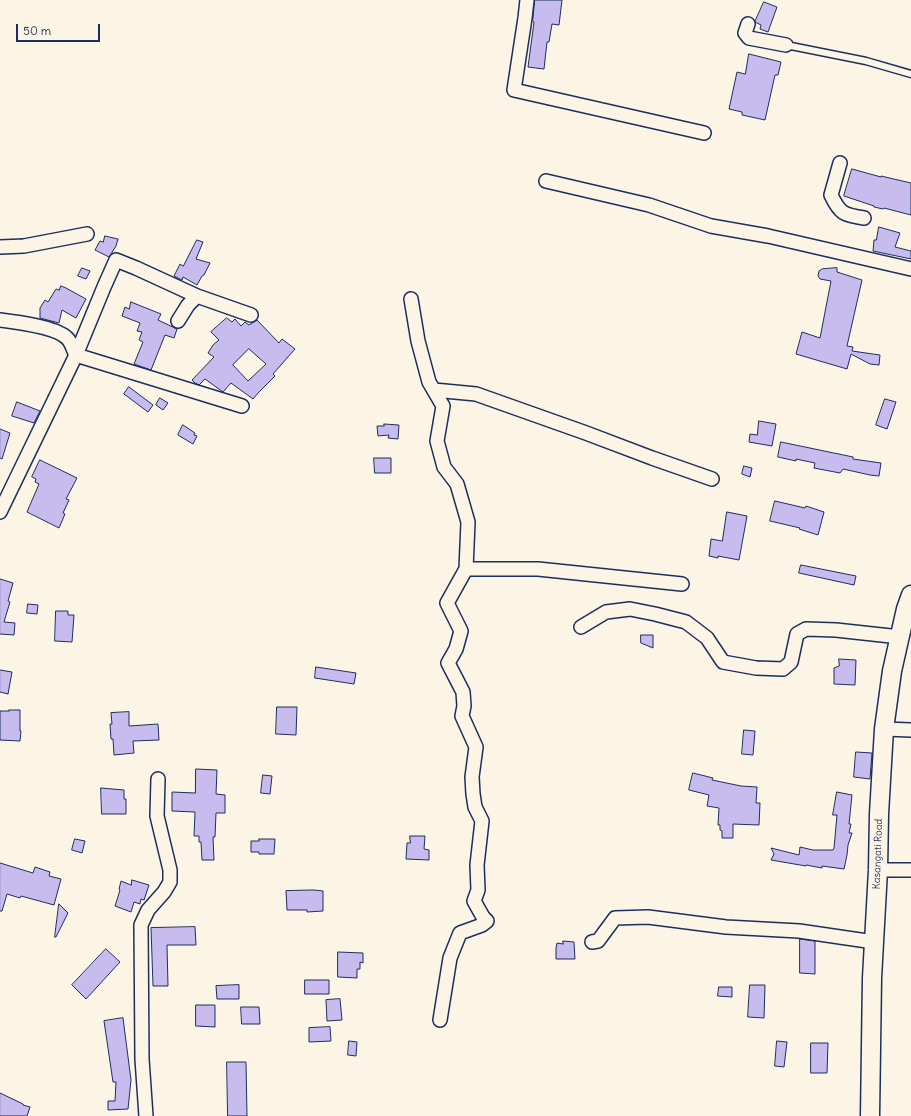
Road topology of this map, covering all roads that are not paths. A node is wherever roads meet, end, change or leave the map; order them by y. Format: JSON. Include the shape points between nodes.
{"nodes":[{"id":1,"x":526,"y":0,"type":"edge"},
{"id":2,"x":748,"y":24,"type":"dead end"},
{"id":3,"x":786,"y":45,"type":"joint"},
{"id":4,"x":911,"y":74,"type":"edge"},
{"id":5,"x":704,"y":133,"type":"dead end"},
{"id":6,"x":840,"y":163,"type":"dead end"},
{"id":7,"x":546,"y":181,"type":"dead end"},
{"id":8,"x":864,"y":218,"type":"dead end"},
{"id":9,"x":87,"y":234,"type":"dead end"},
{"id":10,"x":0,"y":247,"type":"edge"},
{"id":11,"x":911,"y":269,"type":"edge"},
{"id":12,"x":197,"y":296,"type":"junction"},
{"id":13,"x":411,"y":299,"type":"dead end"},
{"id":14,"x":251,"y":315,"type":"dead end"},
{"id":15,"x":0,"y":320,"type":"edge"},
{"id":16,"x":178,"y":321,"type":"dead end"},
{"id":17,"x":76,"y":355,"type":"junction"},
{"id":18,"x":434,"y":390,"type":"junction"},
{"id":19,"x":242,"y":406,"type":"dead end"},
{"id":20,"x":712,"y":479,"type":"dead end"},
{"id":21,"x":0,"y":512,"type":"edge"},
{"id":22,"x":466,"y":569,"type":"junction"},
{"id":23,"x":682,"y":584,"type":"dead end"},
{"id":24,"x":911,"y":595,"type":"edge"},
{"id":25,"x":581,"y":627,"type":"dead end"},
{"id":26,"x":900,"y":637,"type":"junction"},
{"id":27,"x":884,"y":729,"type":"junction"},
{"id":28,"x":911,"y":730,"type":"edge"},
{"id":29,"x":158,"y":779,"type":"dead end"},
{"id":30,"x":878,"y":870,"type":"junction"},
{"id":31,"x":911,"y":870,"type":"edge"},
{"id":32,"x":592,"y":942,"type":"dead end"},
{"id":33,"x":874,"y":942,"type":"junction"},
{"id":34,"x":440,"y":1020,"type":"dead end"},
{"id":35,"x":146,"y":1116,"type":"edge"},
{"id":36,"x":870,"y":1116,"type":"edge"}],
"edges":[{"from":1,"to":5,"type":"street","via":[[514,90]]},
{"from":2,"to":3,"type":"street","via":[[745,33],[749,38]]},
{"from":3,"to":4,"type":"lane","via":[[866,61]]},
{"from":6,"to":8,"type":"street","via":[[831,195],[836,206],[846,215]]},
{"from":7,"to":11,"type":"street","via":[[648,205],[711,226],[768,236]]},
{"from":9,"to":10,"type":"street","via":[[24,246]]},
{"from":12,"to":14,"type":"street"},
{"from":12,"to":16,"type":"street"},
{"from":12,"to":17,"type":"street","via":[[116,260]]},
{"from":13,"to":18,"type":"street","via":[[418,341],[429,382]]},
{"from":15,"to":17,"type":"street","via":[[59,333],[70,342]]},
{"from":17,"to":19,"type":"street"},
{"from":17,"to":21,"type":"street"},
{"from":18,"to":20,"type":"street","via":[[476,394]]},
{"from":18,"to":22,"type":"street","via":[[443,406],[437,441],[444,467],[457,484],[468,522]]},
{"from":22,"to":23,"type":"street","via":[[538,569]]},
{"from":22,"to":34,"type":"street","via":[[447,603],[461,631],[456,649],[448,663],[463,692],[462,716],[476,747],[472,777],[473,794],[482,821],[477,865],[478,890],[474,901],[487,921],[460,933],[450,958]]},
{"from":24,"to":26,"type":"street","name":"Kasangati Road"},
{"from":25,"to":26,"type":"street","via":[[606,612],[630,609],[649,613],[686,622],[707,638],[723,662],[784,670],[791,662],[797,634],[806,629]]},
{"from":26,"to":27,"type":"street","name":"Kasangati Road","via":[[892,671]]},
{"from":27,"to":28,"type":"street"},
{"from":27,"to":30,"type":"street","name":"Kasangati Road"},
{"from":29,"to":35,"type":"street","via":[[157,816],[170,870],[170,882],[148,910],[141,925],[142,1059]]},
{"from":30,"to":31,"type":"street"},
{"from":30,"to":33,"type":"street","name":"Kasangati Road"},
{"from":32,"to":33,"type":"street","via":[[598,941],[615,918],[648,917],[726,927],[799,931]]},
{"from":33,"to":36,"type":"street","name":"Kasangati Road"}]}
